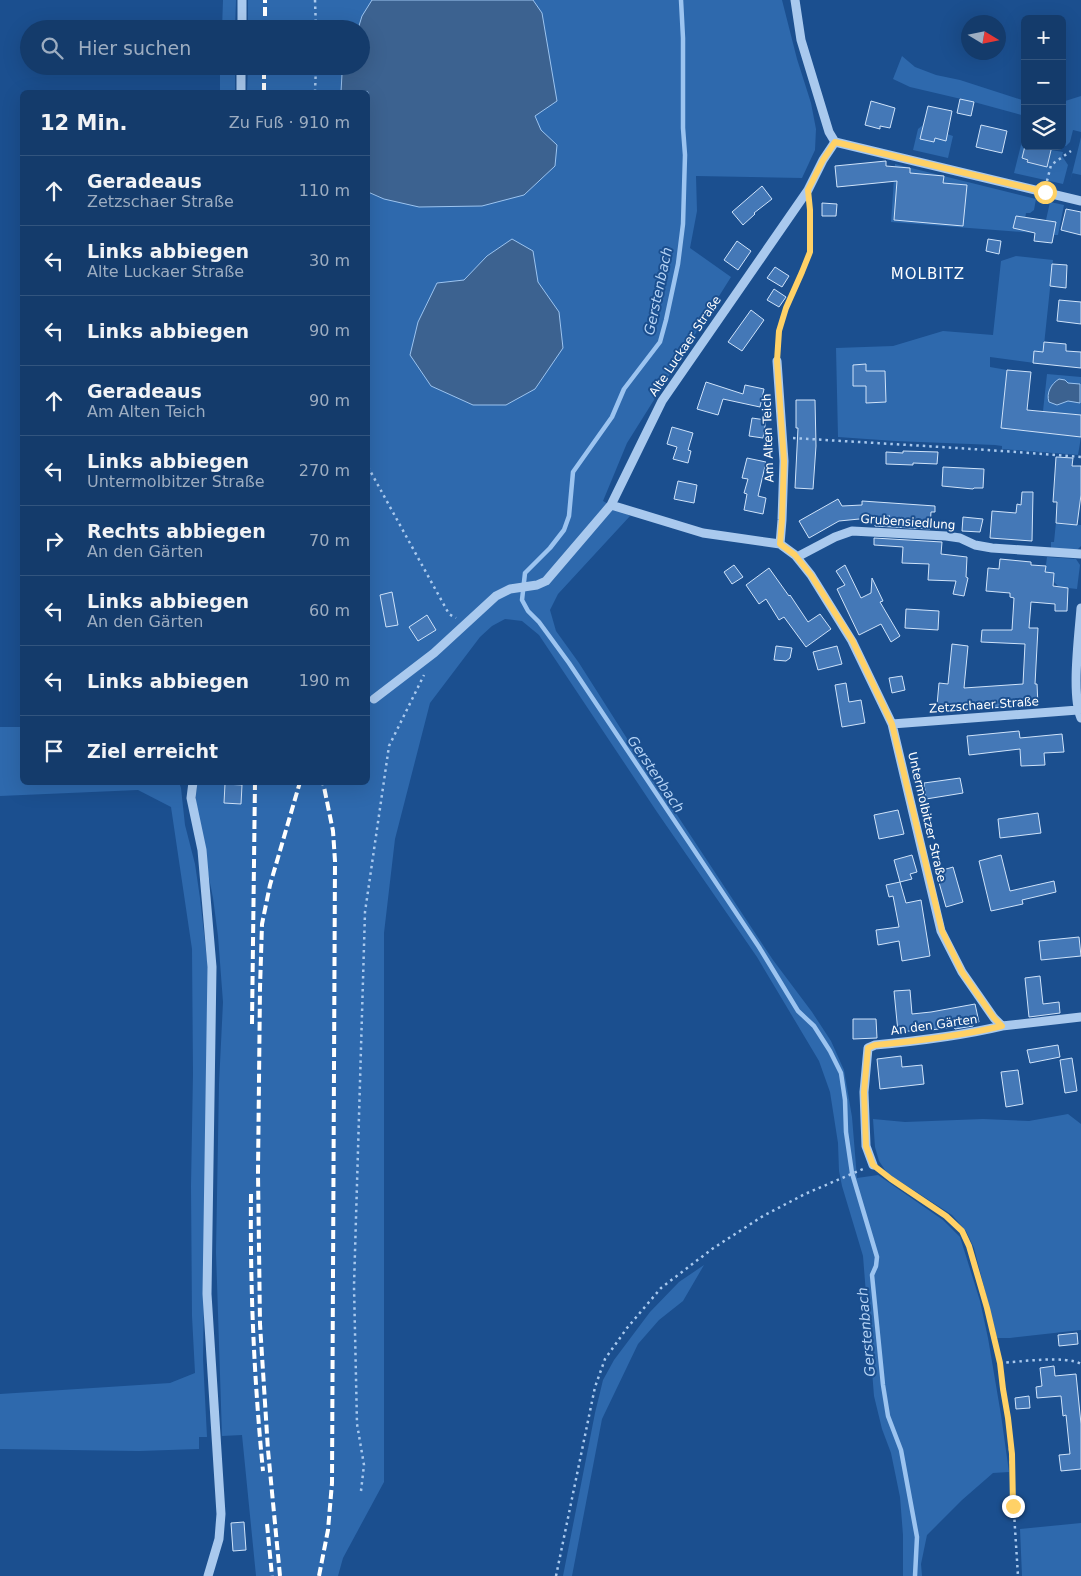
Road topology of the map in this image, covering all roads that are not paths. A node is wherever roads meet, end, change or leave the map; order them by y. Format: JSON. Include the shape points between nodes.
{"nodes":[{"id":1,"x":242,"y":0,"type":"edge"},
{"id":2,"x":796,"y":0,"type":"edge"},
{"id":3,"x":242,"y":20,"type":"edge"},
{"id":4,"x":241,"y":75,"type":"edge"},
{"id":5,"x":241,"y":90,"type":"edge"},
{"id":6,"x":835,"y":142,"type":"junction"},
{"id":7,"x":1081,"y":201,"type":"edge"},
{"id":8,"x":777,"y":361,"type":"road end"},
{"id":9,"x":611,"y":505,"type":"junction"},
{"id":10,"x":780,"y":544,"type":"junction"},
{"id":11,"x":1081,"y":554,"type":"edge"},
{"id":12,"x":797,"y":557,"type":"junction"},
{"id":13,"x":1081,"y":608,"type":"edge"},
{"id":14,"x":374,"y":699,"type":"dead end"},
{"id":15,"x":1079,"y":714,"type":"edge"},
{"id":16,"x":892,"y":724,"type":"junction"},
{"id":17,"x":193,"y":785,"type":"edge"},
{"id":18,"x":1081,"y":1017,"type":"edge"},
{"id":19,"x":1002,"y":1026,"type":"junction"},
{"id":20,"x":873,"y":1165,"type":"road end"},
{"id":21,"x":208,"y":1576,"type":"edge"}],
"edges":[{"from":1,"to":3,"type":"street"},
{"from":2,"to":6,"type":"street","via":[[801,40],[829,132]]},
{"from":4,"to":5,"type":"street"},
{"from":6,"to":7,"type":"street"},
{"from":6,"to":9,"type":"street","name":"Alte Luckaer Straße","via":[[808,190],[662,401]]},
{"from":8,"to":10,"type":"street","name":"Am Alten Teich","via":[[784,461]]},
{"from":9,"to":10,"type":"street","name":"Untermolbitzer Straße","via":[[703,533]]},
{"from":9,"to":14,"type":"street","name":"Alte Luckaer Straße","via":[[546,581],[510,589],[496,596],[434,654]]},
{"from":10,"to":12,"type":"street","name":"Untermolbitzer Straße"},
{"from":11,"to":12,"type":"street","name":"Grubensiedlung","via":[[992,548],[946,536],[852,531]]},
{"from":12,"to":16,"type":"street","name":"Untermolbitzer Straße","via":[[852,640]]},
{"from":13,"to":15,"type":"street","name":"Zetzschaer Straße","via":[[1076,671]]},
{"from":15,"to":16,"type":"street","name":"Zetzschaer Straße"},
{"from":16,"to":19,"type":"street","name":"Untermolbitzer Straße","via":[[942,931],[962,972]]},
{"from":17,"to":21,"type":"street","via":[[212,967],[207,1294],[221,1514],[219,1539]]},
{"from":18,"to":19,"type":"street"},
{"from":19,"to":20,"type":"street","name":"An den Gärten","via":[[868,1048],[864,1092],[866,1146]]}]}
